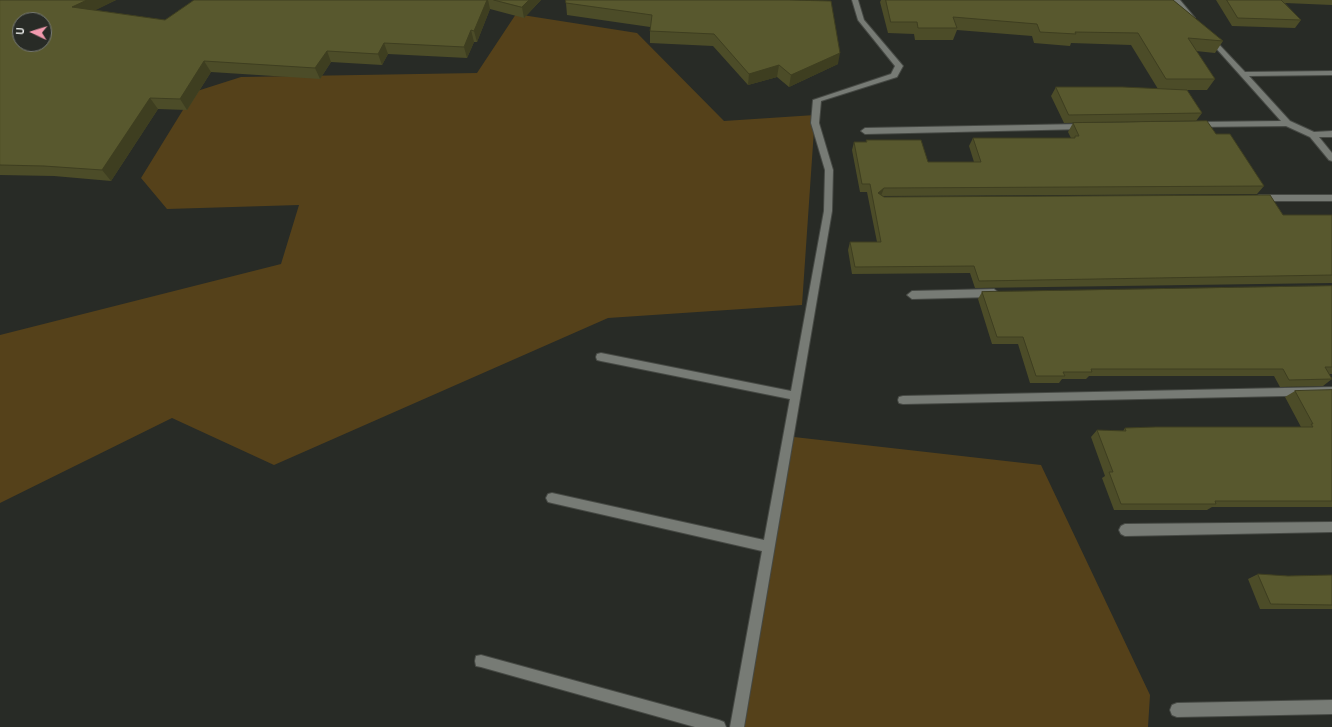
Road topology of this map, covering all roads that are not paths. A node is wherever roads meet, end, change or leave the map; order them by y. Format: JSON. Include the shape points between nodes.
{"nodes":[{"id":1,"x":855,"y":0,"type":"edge"},
{"id":2,"x":1176,"y":0,"type":"edge"},
{"id":3,"x":1332,"y":73,"type":"edge"},
{"id":4,"x":1242,"y":74,"type":"junction"},
{"id":5,"x":1287,"y":123,"type":"junction"},
{"id":6,"x":1191,"y":125,"type":"edge"},
{"id":7,"x":1088,"y":127,"type":"edge"},
{"id":8,"x":865,"y":131,"type":"dead end"},
{"id":9,"x":1332,"y":134,"type":"edge"},
{"id":10,"x":1313,"y":135,"type":"junction"},
{"id":11,"x":1332,"y":158,"type":"edge"},
{"id":12,"x":1253,"y":198,"type":"edge"},
{"id":13,"x":1332,"y":198,"type":"edge"},
{"id":14,"x":1007,"y":293,"type":"edge"},
{"id":15,"x":912,"y":295,"type":"dead end"},
{"id":16,"x":601,"y":357,"type":"dead end"},
{"id":17,"x":1332,"y":391,"type":"edge"},
{"id":18,"x":795,"y":396,"type":"junction"},
{"id":19,"x":903,"y":400,"type":"dead end"},
{"id":20,"x":552,"y":498,"type":"dead end"},
{"id":21,"x":1332,"y":527,"type":"edge"},
{"id":22,"x":1125,"y":530,"type":"dead end"},
{"id":23,"x":769,"y":547,"type":"junction"},
{"id":24,"x":481,"y":661,"type":"dead end"},
{"id":25,"x":1332,"y":707,"type":"edge"},
{"id":26,"x":1177,"y":710,"type":"dead end"},
{"id":27,"x":719,"y":727,"type":"edge"},
{"id":28,"x":737,"y":727,"type":"edge"}],
"edges":[{"from":1,"to":18,"type":"street","via":[[860,20],[899,66],[894,75],[817,100],[815,123],[829,170],[828,211]]},
{"from":2,"to":4,"type":"street"},
{"from":3,"to":4,"type":"street"},
{"from":4,"to":5,"type":"street"},
{"from":5,"to":6,"type":"street"},
{"from":5,"to":10,"type":"street"},
{"from":7,"to":8,"type":"street"},
{"from":9,"to":10,"type":"street"},
{"from":10,"to":11,"type":"street"},
{"from":12,"to":13,"type":"street"},
{"from":14,"to":15,"type":"street"},
{"from":16,"to":18,"type":"street"},
{"from":17,"to":19,"type":"street"},
{"from":18,"to":23,"type":"street"},
{"from":20,"to":23,"type":"street"},
{"from":21,"to":22,"type":"street"},
{"from":23,"to":28,"type":"street"},
{"from":24,"to":27,"type":"street"},
{"from":25,"to":26,"type":"street"}]}
